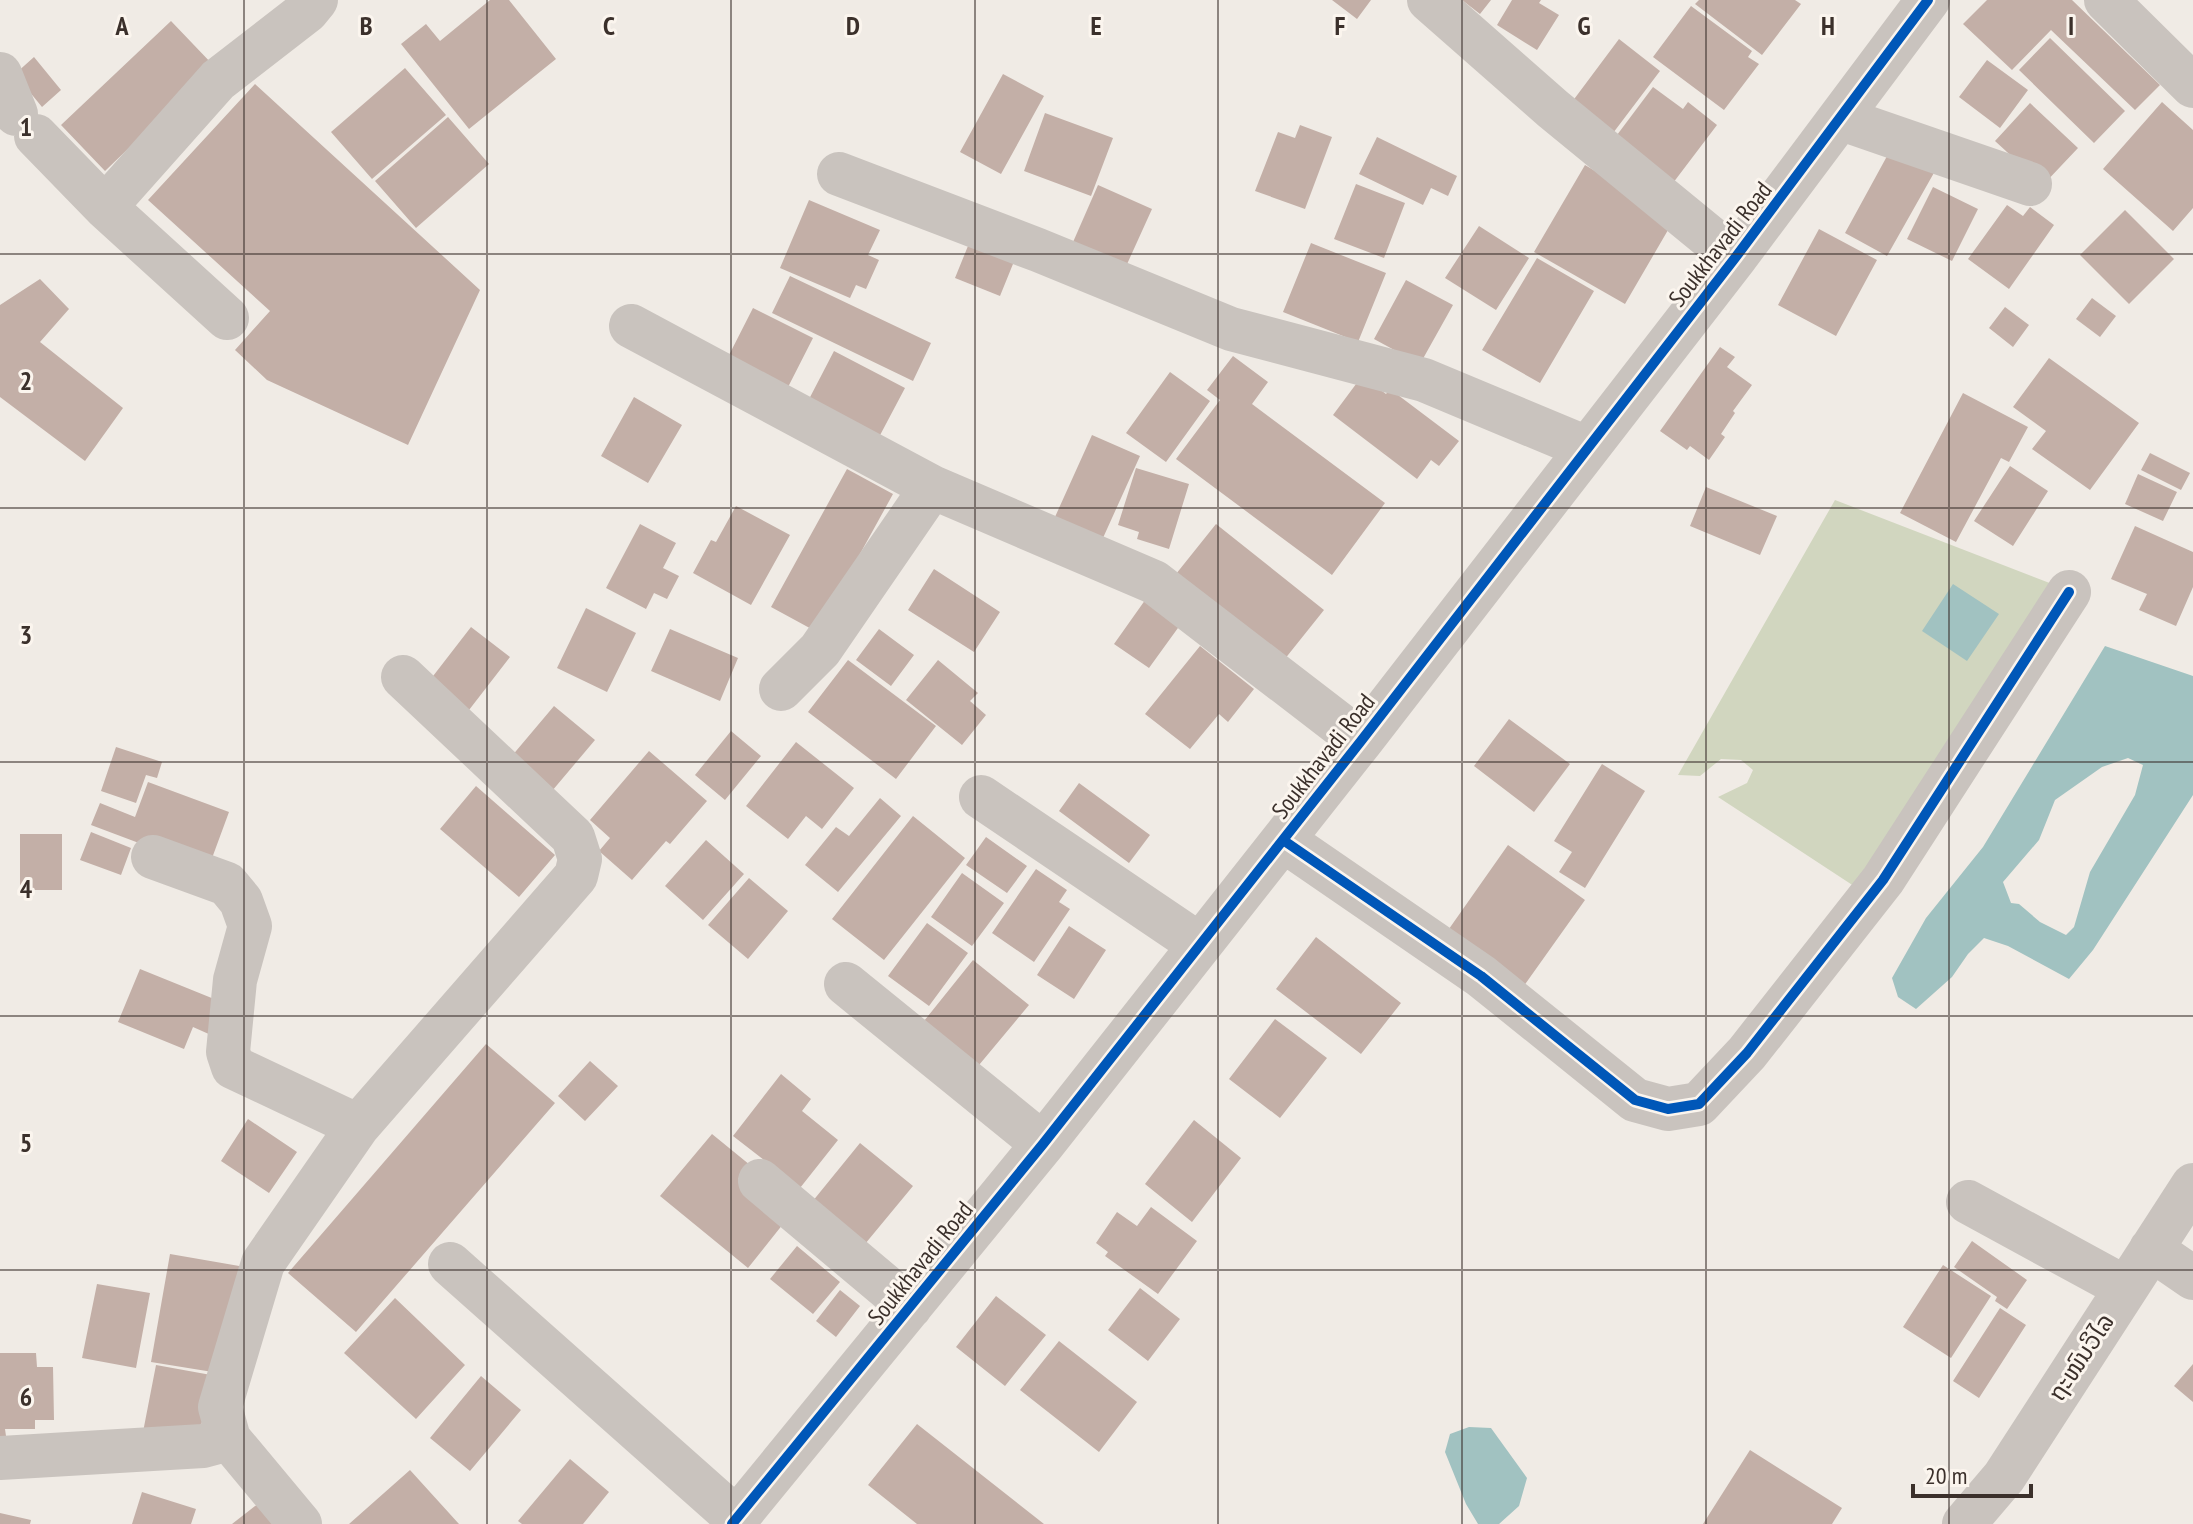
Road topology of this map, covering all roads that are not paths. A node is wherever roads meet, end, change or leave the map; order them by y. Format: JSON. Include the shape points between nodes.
{"nodes":[{"id":1,"x":316,"y":0,"type":"edge"},
{"id":2,"x":1429,"y":0,"type":"edge"},
{"id":3,"x":1928,"y":0,"type":"edge"},
{"id":4,"x":2106,"y":0,"type":"edge"},
{"id":5,"x":0,"y":74,"type":"edge"},
{"id":6,"x":2193,"y":86,"type":"edge"},
{"id":7,"x":1842,"y":119,"type":"junction"},
{"id":8,"x":839,"y":174,"type":"dead end"},
{"id":9,"x":2030,"y":184,"type":"dead end"},
{"id":10,"x":105,"y":207,"type":"junction"},
{"id":11,"x":1735,"y":258,"type":"junction"},
{"id":12,"x":227,"y":318,"type":"dead end"},
{"id":13,"x":631,"y":326,"type":"dead end"},
{"id":14,"x":1587,"y":448,"type":"junction"},
{"id":15,"x":932,"y":487,"type":"junction"},
{"id":16,"x":2069,"y":592,"type":"dead end"},
{"id":17,"x":403,"y":677,"type":"dead end"},
{"id":18,"x":781,"y":689,"type":"dead end"},
{"id":19,"x":1361,"y":741,"type":"junction"},
{"id":20,"x":981,"y":797,"type":"dead end"},
{"id":21,"x":1283,"y":840,"type":"junction"},
{"id":22,"x":153,"y":857,"type":"dead end"},
{"id":23,"x":1200,"y":945,"type":"junction"},
{"id":24,"x":846,"y":984,"type":"dead end"},
{"id":25,"x":358,"y":1126,"type":"junction"},
{"id":26,"x":1043,"y":1144,"type":"junction"},
{"id":27,"x":760,"y":1181,"type":"dead end"},
{"id":28,"x":2193,"y":1185,"type":"edge"},
{"id":29,"x":1968,"y":1202,"type":"dead end"},
{"id":30,"x":2151,"y":1249,"type":"junction"},
{"id":31,"x":450,"y":1264,"type":"dead end"},
{"id":32,"x":2193,"y":1278,"type":"edge"},
{"id":33,"x":2126,"y":1288,"type":"junction"},
{"id":34,"x":910,"y":1307,"type":"junction"},
{"id":35,"x":229,"y":1439,"type":"junction"},
{"id":36,"x":0,"y":1458,"type":"edge"},
{"id":37,"x":734,"y":1521,"type":"edge"},
{"id":38,"x":1965,"y":1523,"type":"edge"},
{"id":39,"x":300,"y":1524,"type":"edge"}],
"edges":[{"from":1,"to":10,"type":"street","via":[[218,80]]},
{"from":2,"to":11,"type":"street"},
{"from":3,"to":7,"type":"street","name":"Soukkhavadi Road"},
{"from":4,"to":6,"type":"street"},
{"from":5,"to":10,"type":"street","via":[[26,125]]},
{"from":7,"to":9,"type":"street"},
{"from":7,"to":11,"type":"street","name":"Soukkhavadi Road"},
{"from":8,"to":14,"type":"street","via":[[1231,329],[1424,380]]},
{"from":10,"to":12,"type":"street"},
{"from":11,"to":14,"type":"street","name":"Soukkhavadi Road"},
{"from":13,"to":15,"type":"street"},
{"from":14,"to":19,"type":"street","name":"Soukkhavadi Road"},
{"from":15,"to":18,"type":"street","via":[[820,650]]},
{"from":15,"to":19,"type":"street","via":[[1154,582]]},
{"from":16,"to":21,"type":"street","via":[[1883,880],[1747,1053],[1699,1104],[1668,1109],[1635,1100],[1481,976]]},
{"from":17,"to":25,"type":"street","via":[[573,837],[580,859],[576,876]]},
{"from":19,"to":21,"type":"street","name":"Soukkhavadi Road"},
{"from":20,"to":23,"type":"street"},
{"from":21,"to":23,"type":"street","name":"Soukkhavadi Road"},
{"from":22,"to":25,"type":"street","via":[[227,884],[241,901],[250,926],[235,980],[228,1052],[233,1067]]},
{"from":23,"to":26,"type":"street","name":"Soukkhavadi Road"},
{"from":24,"to":26,"type":"street"},
{"from":25,"to":35,"type":"street","via":[[263,1263],[220,1407]]},
{"from":26,"to":34,"type":"street","name":"Soukkhavadi Road"},
{"from":27,"to":34,"type":"street"},
{"from":28,"to":30,"type":"street","name":"ຖະໜົນວິໄລ"},
{"from":29,"to":33,"type":"street"},
{"from":30,"to":32,"type":"street"},
{"from":30,"to":33,"type":"street","name":"ຖະໜົນວິໄລ"},
{"from":31,"to":37,"type":"street"},
{"from":33,"to":38,"type":"street","name":"ຖະໜົນວິໄລ","via":[[2004,1477]]},
{"from":34,"to":37,"type":"street","name":"Soukkhavadi Road"},
{"from":35,"to":36,"type":"street","via":[[203,1446]]},
{"from":35,"to":39,"type":"street"}]}
